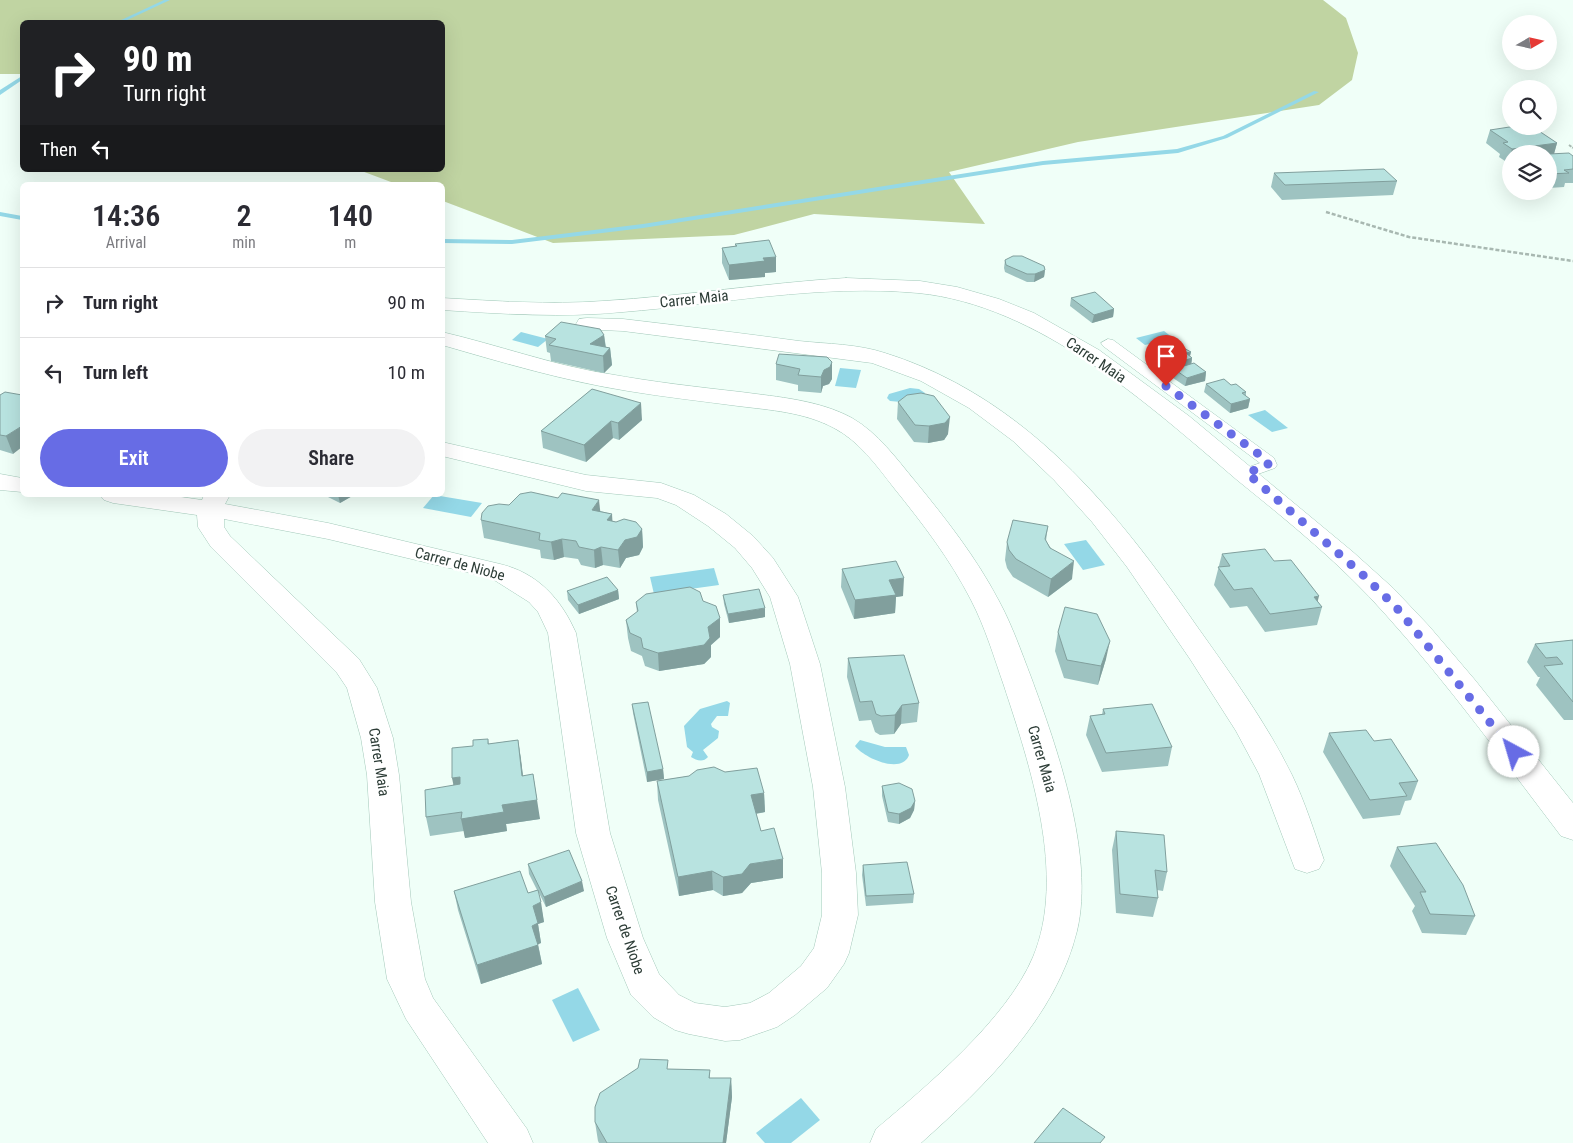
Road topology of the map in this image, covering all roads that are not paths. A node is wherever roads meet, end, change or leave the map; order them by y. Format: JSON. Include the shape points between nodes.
{"nodes":[{"id":1,"x":445,"y":304,"type":"edge"},
{"id":2,"x":551,"y":309,"type":"junction"},
{"id":3,"x":445,"y":339,"type":"edge"},
{"id":4,"x":1108,"y":343,"type":"dead end"},
{"id":5,"x":445,"y":450,"type":"edge"},
{"id":6,"x":1247,"y":473,"type":"junction"},
{"id":7,"x":0,"y":482,"type":"edge"},
{"id":8,"x":20,"y":485,"type":"edge"},
{"id":9,"x":142,"y":497,"type":"edge"},
{"id":10,"x":213,"y":502,"type":"edge"},
{"id":11,"x":1573,"y":827,"type":"edge"},
{"id":12,"x":1306,"y":860,"type":"dead end"},
{"id":13,"x":512,"y":1143,"type":"edge"},
{"id":14,"x":891,"y":1143,"type":"edge"}],
"edges":[{"from":1,"to":2,"type":"street","name":"Carrer Maia"},
{"from":2,"to":6,"type":"street","name":"Carrer Maia","via":[[621,307],[795,288],[862,285],[916,286],[964,295],[1039,324],[1086,352]]},
{"from":2,"to":12,"type":"street","via":[[550,318],[562,321],[623,325],[876,357],[957,390],[982,406],[1016,432],[1101,516],[1170,606],[1270,766],[1288,804]]},
{"from":3,"to":14,"type":"street","name":"Carrer Maia","via":[[562,373],[779,404],[829,416],[865,437],[884,459],[938,525],[983,596],[998,628],[1038,739],[1055,806],[1061,856],[1059,927],[1052,956],[1035,988],[1007,1025],[985,1053],[926,1113]]},
{"from":4,"to":6,"type":"lane","via":[[1268,461],[1265,468]]},
{"from":5,"to":10,"type":"street","name":"Carrer de Niobe","via":[[586,482],[662,491],[685,500],[744,542],[784,597],[806,664],[827,778],[839,873],[840,915],[832,953],[814,977],[782,1004],[740,1023],[714,1024],[689,1018],[666,1006],[644,984],[593,833],[562,633],[552,610],[539,595],[500,572]]},
{"from":6,"to":11,"type":"street","name":"Carrer Maia","via":[[1396,607]]},
{"from":7,"to":8,"type":"street"},
{"from":9,"to":10,"type":"street"},
{"from":10,"to":13,"type":"street","name":"Carrer Maia","via":[[212,527],[220,541],[348,666],[362,688],[375,730],[383,776],[393,902],[406,979],[418,1008]]}]}
